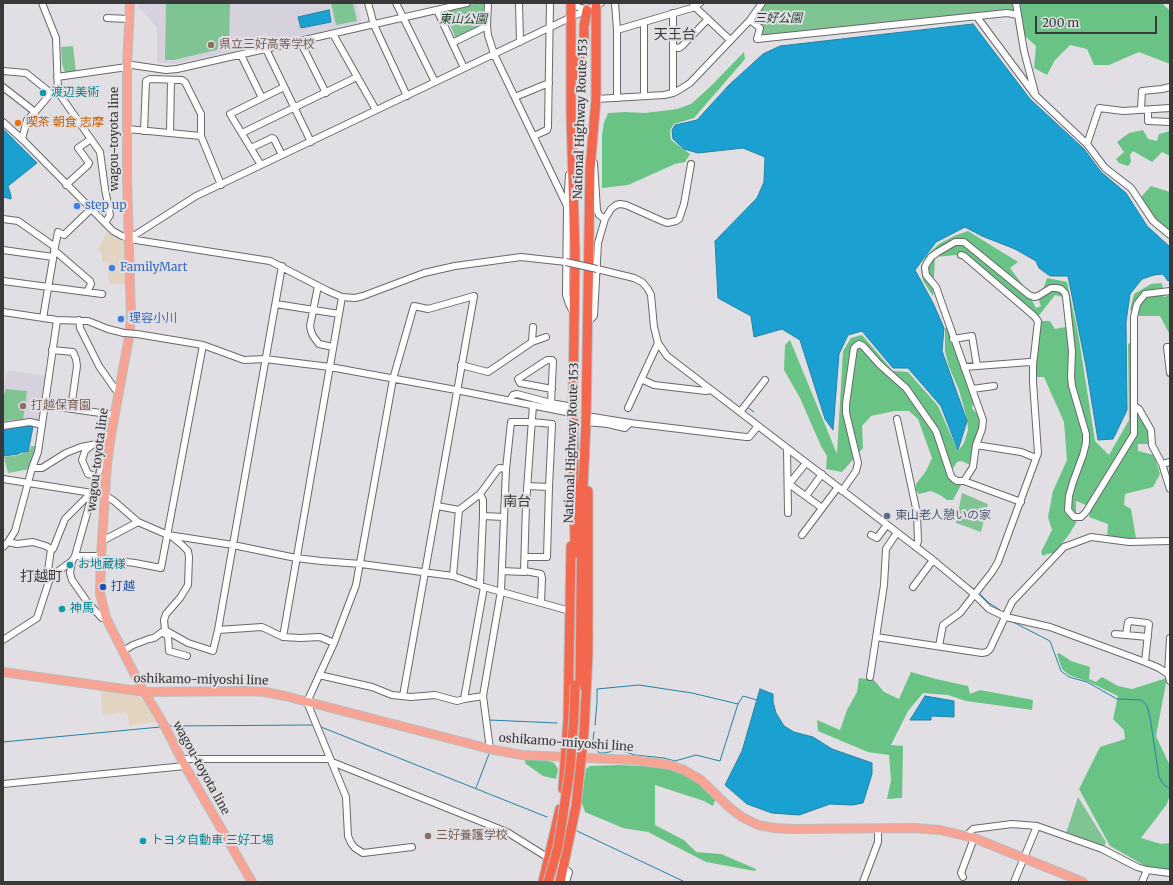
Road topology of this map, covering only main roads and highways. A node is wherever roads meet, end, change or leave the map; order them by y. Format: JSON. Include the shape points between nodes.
{"nodes":[{"id":1,"x":130,"y":3,"type":"edge"},
{"id":2,"x":570,"y":3,"type":"edge"},
{"id":3,"x":598,"y":4,"type":"edge"},
{"id":4,"x":584,"y":10,"type":"edge"},
{"id":5,"x":571,"y":113,"type":"junction"},
{"id":6,"x":584,"y":457,"type":"junction"},
{"id":7,"x":574,"y":503,"type":"junction"},
{"id":8,"x":3,"y":672,"type":"edge"},
{"id":9,"x":577,"y":685,"type":"junction"},
{"id":10,"x":145,"y":692,"type":"junction"},
{"id":11,"x":566,"y":757,"type":"junction"},
{"id":12,"x":582,"y":757,"type":"junction"},
{"id":13,"x":252,"y":882,"type":"edge"},
{"id":14,"x":543,"y":882,"type":"edge"},
{"id":15,"x":548,"y":882,"type":"edge"},
{"id":16,"x":554,"y":882,"type":"edge"},
{"id":17,"x":560,"y":882,"type":"edge"},
{"id":18,"x":1083,"y":882,"type":"edge"}],
"edges":[{"from":1,"to":10,"type":"main road","name":"wagou-toyota line","via":[[127,129],[131,318],[107,462],[100,586],[106,618]]},
{"from":2,"to":5,"type":"highway","name":"National Highway Route 153"},
{"from":3,"to":6,"type":"highway","name":"National Highway Route 153","via":[[596,100],[590,169],[589,419]]},
{"from":4,"to":5,"type":"highway","via":[[584,45],[574,80]]},
{"from":5,"to":7,"type":"highway","name":"National Highway Route 153","via":[[575,255],[570,410]]},
{"from":6,"to":9,"type":"highway","name":"National Highway Route 153"},
{"from":6,"to":12,"type":"highway","via":[[588,462],[588,610]]},
{"from":7,"to":9,"type":"highway","name":"National Highway Route 153"},
{"from":7,"to":11,"type":"highway","via":[[571,510]]},
{"from":8,"to":10,"type":"main road","name":"oshikamo-miyoshi line"},
{"from":9,"to":15,"type":"highway","name":"National Highway Route 153","bridge":true,"via":[[570,769],[558,848]]},
{"from":9,"to":16,"type":"highway","name":"National Highway Route 153","via":[[577,751],[571,806]]},
{"from":10,"to":11,"type":"main road","name":"oshikamo-miyoshi line","via":[[253,691],[279,695],[490,750]]},
{"from":10,"to":13,"type":"main road","name":"wagou-toyota line"},
{"from":11,"to":12,"type":"main road","name":"oshikamo-miyoshi line"},
{"from":11,"to":14,"type":"highway","via":[[560,807]]},
{"from":12,"to":17,"type":"highway","via":[[576,806]]},
{"from":12,"to":18,"type":"main road","name":"oshikamo-miyoshi line","via":[[651,762],[684,770],[701,780],[742,817],[758,825],[792,829],[940,830],[970,837]]}]}
